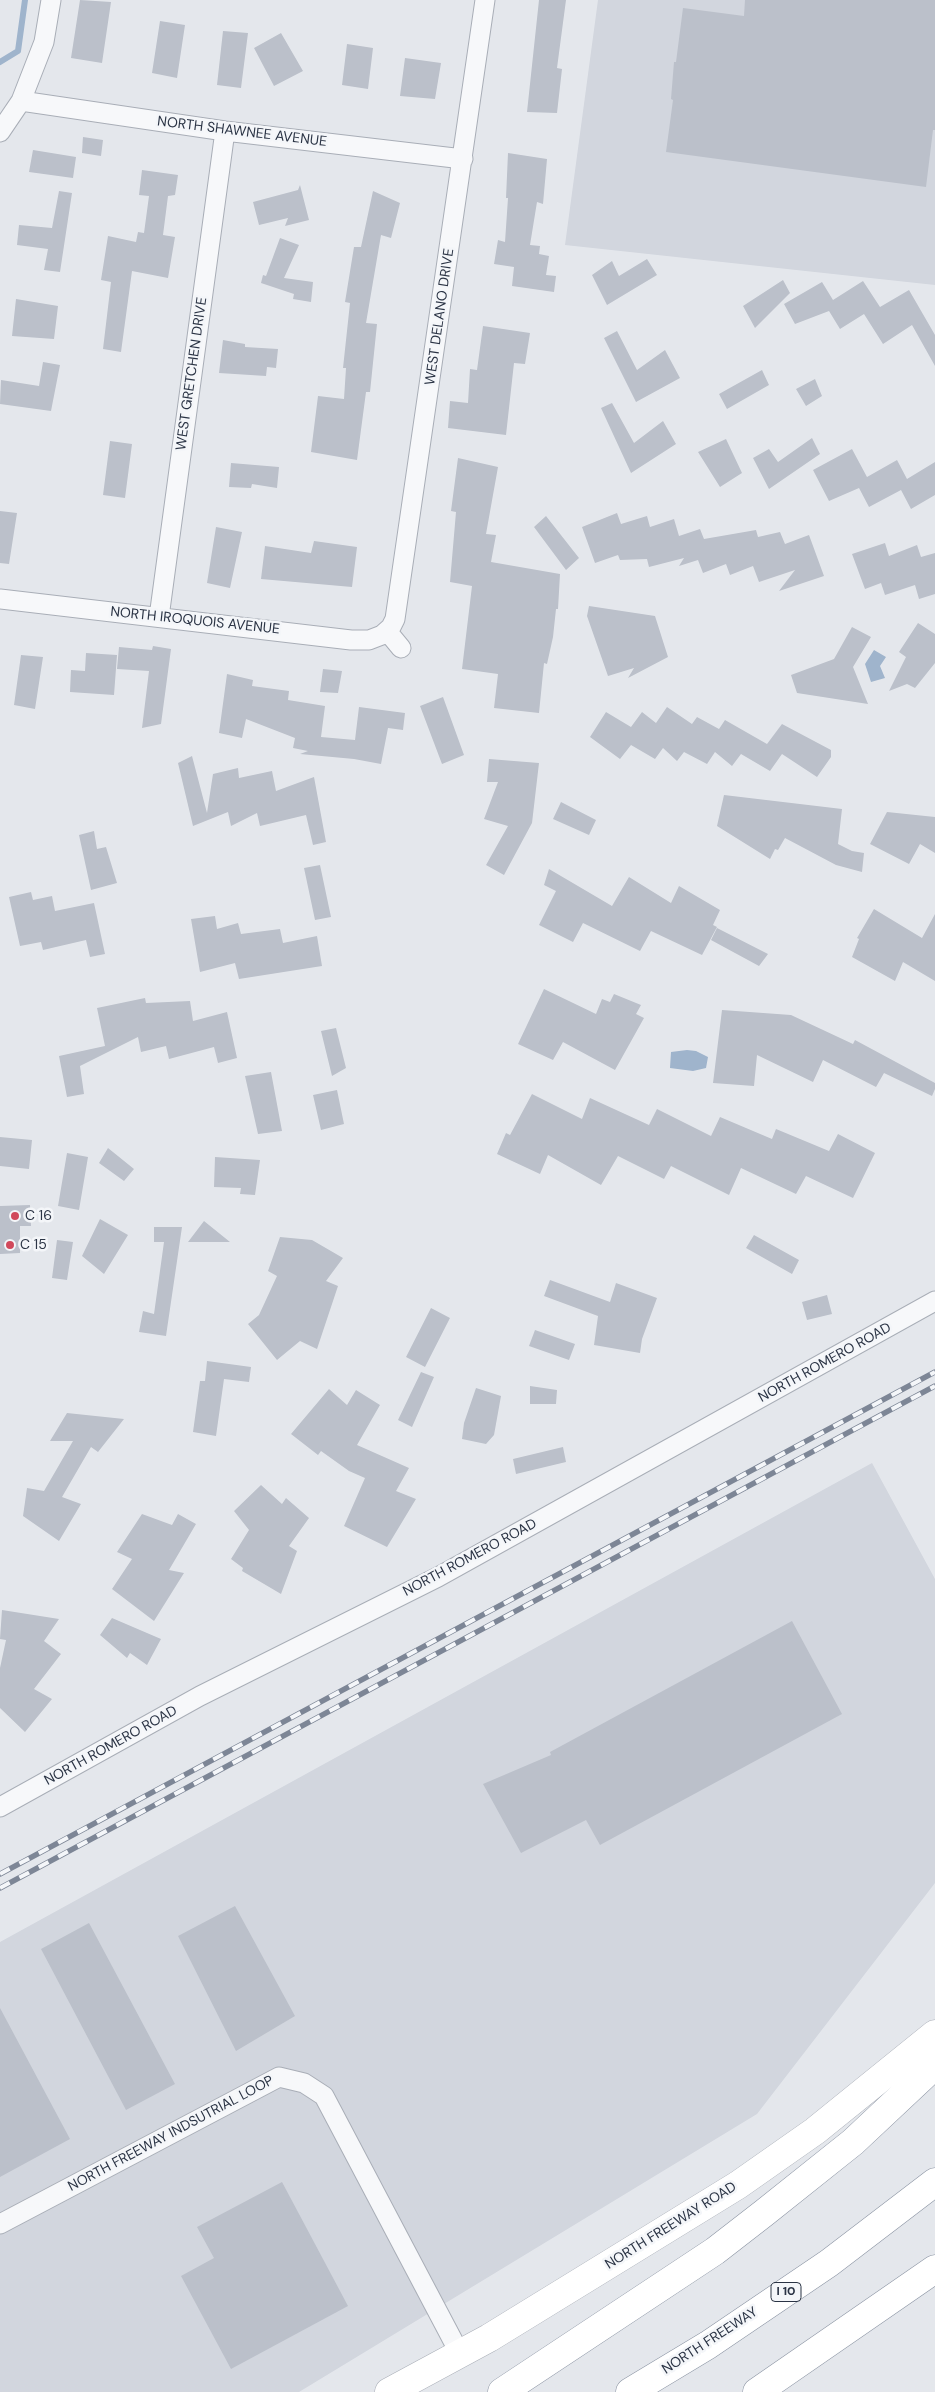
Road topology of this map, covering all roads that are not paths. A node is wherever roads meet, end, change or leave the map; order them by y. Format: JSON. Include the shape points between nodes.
{"nodes":[{"id":1,"x":51,"y":0,"type":"edge"},
{"id":2,"x":485,"y":0,"type":"edge"},
{"id":3,"x":21,"y":101,"type":"junction"},
{"id":4,"x":226,"y":131,"type":"junction"},
{"id":5,"x":0,"y":132,"type":"edge"},
{"id":6,"x":463,"y":159,"type":"junction"},
{"id":7,"x":0,"y":599,"type":"edge"},
{"id":8,"x":158,"y":617,"type":"junction"},
{"id":9,"x":387,"y":632,"type":"junction"},
{"id":10,"x":401,"y":648,"type":"dead end"},
{"id":11,"x":935,"y":1301,"type":"edge"},
{"id":12,"x":0,"y":1806,"type":"edge"},
{"id":13,"x":935,"y":2034,"type":"edge"},
{"id":14,"x":935,"y":2065,"type":"edge"},
{"id":15,"x":935,"y":2182,"type":"edge"},
{"id":16,"x":0,"y":2224,"type":"edge"},
{"id":17,"x":935,"y":2269,"type":"edge"},
{"id":18,"x":460,"y":2354,"type":"junction"},
{"id":19,"x":389,"y":2392,"type":"edge"},
{"id":20,"x":502,"y":2392,"type":"edge"},
{"id":21,"x":630,"y":2392,"type":"edge"},
{"id":22,"x":757,"y":2392,"type":"edge"}],
"edges":[{"from":1,"to":3,"type":"street","via":[[44,42]]},
{"from":2,"to":6,"type":"street","name":"WEST DELANO DRIVE"},
{"from":3,"to":4,"type":"street","name":"NORTH SHAWNEE AVENUE"},
{"from":3,"to":5,"type":"street"},
{"from":4,"to":6,"type":"street","name":"NORTH SHAWNEE AVENUE"},
{"from":4,"to":8,"type":"street","name":"WEST GRETCHEN DRIVE"},
{"from":6,"to":9,"type":"street","name":"WEST DELANO DRIVE","via":[[395,619]]},
{"from":7,"to":8,"type":"street","name":"NORTH IROQUOIS AVENUE"},
{"from":8,"to":9,"type":"street","name":"NORTH IROQUOIS AVENUE","via":[[351,640],[369,640]]},
{"from":9,"to":10,"type":"street"},
{"from":11,"to":12,"type":"street","name":"NORTH ROMERO ROAD","via":[[438,1577],[200,1696]]},
{"from":13,"to":18,"type":"main road","name":"NORTH FREEWAY ROAD","via":[[815,2131],[738,2185]]},
{"from":14,"to":20,"type":"main road","via":[[853,2142],[757,2219]]},
{"from":15,"to":21,"type":"main road","name":"NORTH FREEWAY","number":"I 10","via":[[829,2263],[708,2345]]},
{"from":16,"to":18,"type":"street","name":"NORTH FREEWAY INDSUTRIAL LOOP","via":[[279,2077],[304,2083],[324,2096]]},
{"from":17,"to":22,"type":"main road"},
{"from":18,"to":19,"type":"main road","name":"NORTH FREEWAY ROAD"}]}
